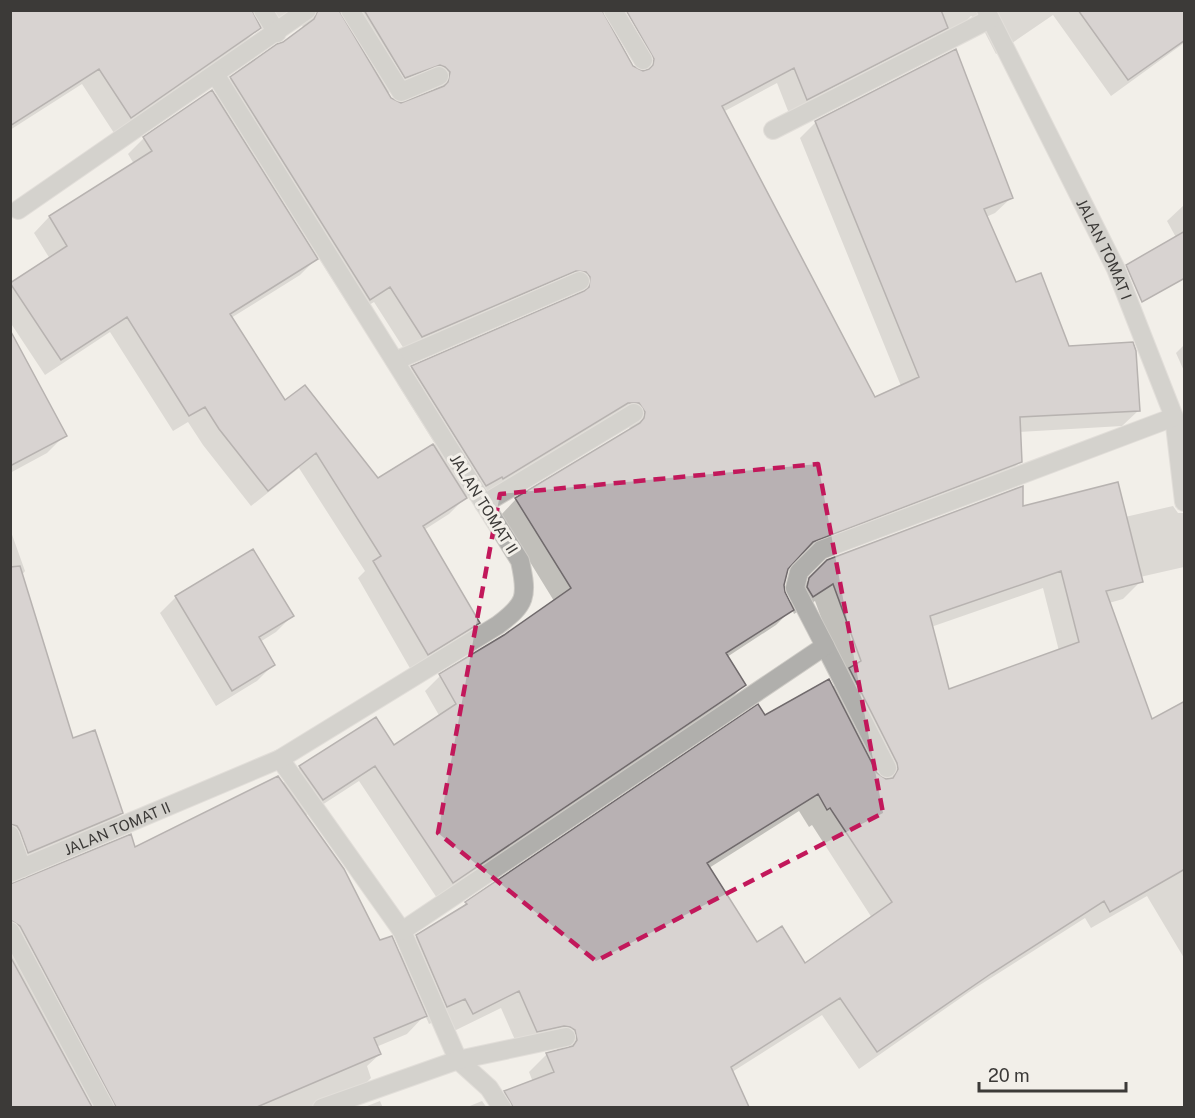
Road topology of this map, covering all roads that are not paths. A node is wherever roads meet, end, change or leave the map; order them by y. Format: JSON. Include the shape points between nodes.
{"nodes":[{"id":1,"x":263,"y":10,"type":"edge"},
{"id":2,"x":307,"y":10,"type":"edge"},
{"id":3,"x":350,"y":10,"type":"edge"},
{"id":4,"x":613,"y":10,"type":"edge"},
{"id":5,"x":988,"y":14,"type":"edge"},
{"id":6,"x":277,"y":33,"type":"junction"},
{"id":7,"x":643,"y":60,"type":"dead end"},
{"id":8,"x":215,"y":74,"type":"junction"},
{"id":9,"x":439,"y":76,"type":"dead end"},
{"id":10,"x":773,"y":130,"type":"dead end"},
{"id":11,"x":18,"y":210,"type":"dead end"},
{"id":12,"x":580,"y":281,"type":"dead end"},
{"id":13,"x":395,"y":362,"type":"junction"},
{"id":14,"x":634,"y":413,"type":"dead end"},
{"id":15,"x":1174,"y":417,"type":"junction"},
{"id":16,"x":1185,"y":502,"type":"edge"},
{"id":17,"x":484,"y":504,"type":"junction"},
{"id":18,"x":825,"y":646,"type":"junction"},
{"id":19,"x":280,"y":759,"type":"junction"},
{"id":20,"x":886,"y":768,"type":"dead end"},
{"id":21,"x":10,"y":835,"type":"edge"},
{"id":22,"x":16,"y":871,"type":"edge"},
{"id":23,"x":10,"y":931,"type":"edge"},
{"id":24,"x":402,"y":931,"type":"junction"},
{"id":25,"x":566,"y":1037,"type":"dead end"},
{"id":26,"x":458,"y":1060,"type":"junction"},
{"id":27,"x":105,"y":1107,"type":"edge"},
{"id":28,"x":322,"y":1107,"type":"edge"},
{"id":29,"x":502,"y":1107,"type":"edge"}],
"edges":[{"from":1,"to":6,"type":"street"},
{"from":2,"to":6,"type":"street"},
{"from":3,"to":9,"type":"street","via":[[401,92]]},
{"from":4,"to":7,"type":"street"},
{"from":5,"to":10,"type":"street"},
{"from":5,"to":15,"type":"street","name":"JALAN TOMAT I","via":[[1116,269]]},
{"from":6,"to":8,"type":"street"},
{"from":8,"to":11,"type":"street"},
{"from":8,"to":13,"type":"street","name":"JALAN TOMAT II"},
{"from":12,"to":13,"type":"street"},
{"from":13,"to":17,"type":"street","name":"JALAN TOMAT II"},
{"from":14,"to":17,"type":"street"},
{"from":15,"to":16,"type":"street","name":"JALAN TOMAT I"},
{"from":15,"to":18,"type":"street","via":[[820,550],[799,572],[795,588]]},
{"from":17,"to":19,"type":"street","name":"JALAN TOMAT II","via":[[520,561],[524,598],[515,612]]},
{"from":18,"to":20,"type":"street"},
{"from":18,"to":24,"type":"street"},
{"from":19,"to":22,"type":"street","name":"JALAN TOMAT II"},
{"from":19,"to":24,"type":"street"},
{"from":21,"to":22,"type":"street"},
{"from":23,"to":27,"type":"street"},
{"from":24,"to":26,"type":"street"},
{"from":25,"to":26,"type":"street"},
{"from":26,"to":28,"type":"street"},
{"from":26,"to":29,"type":"street","via":[[489,1088]]}]}
